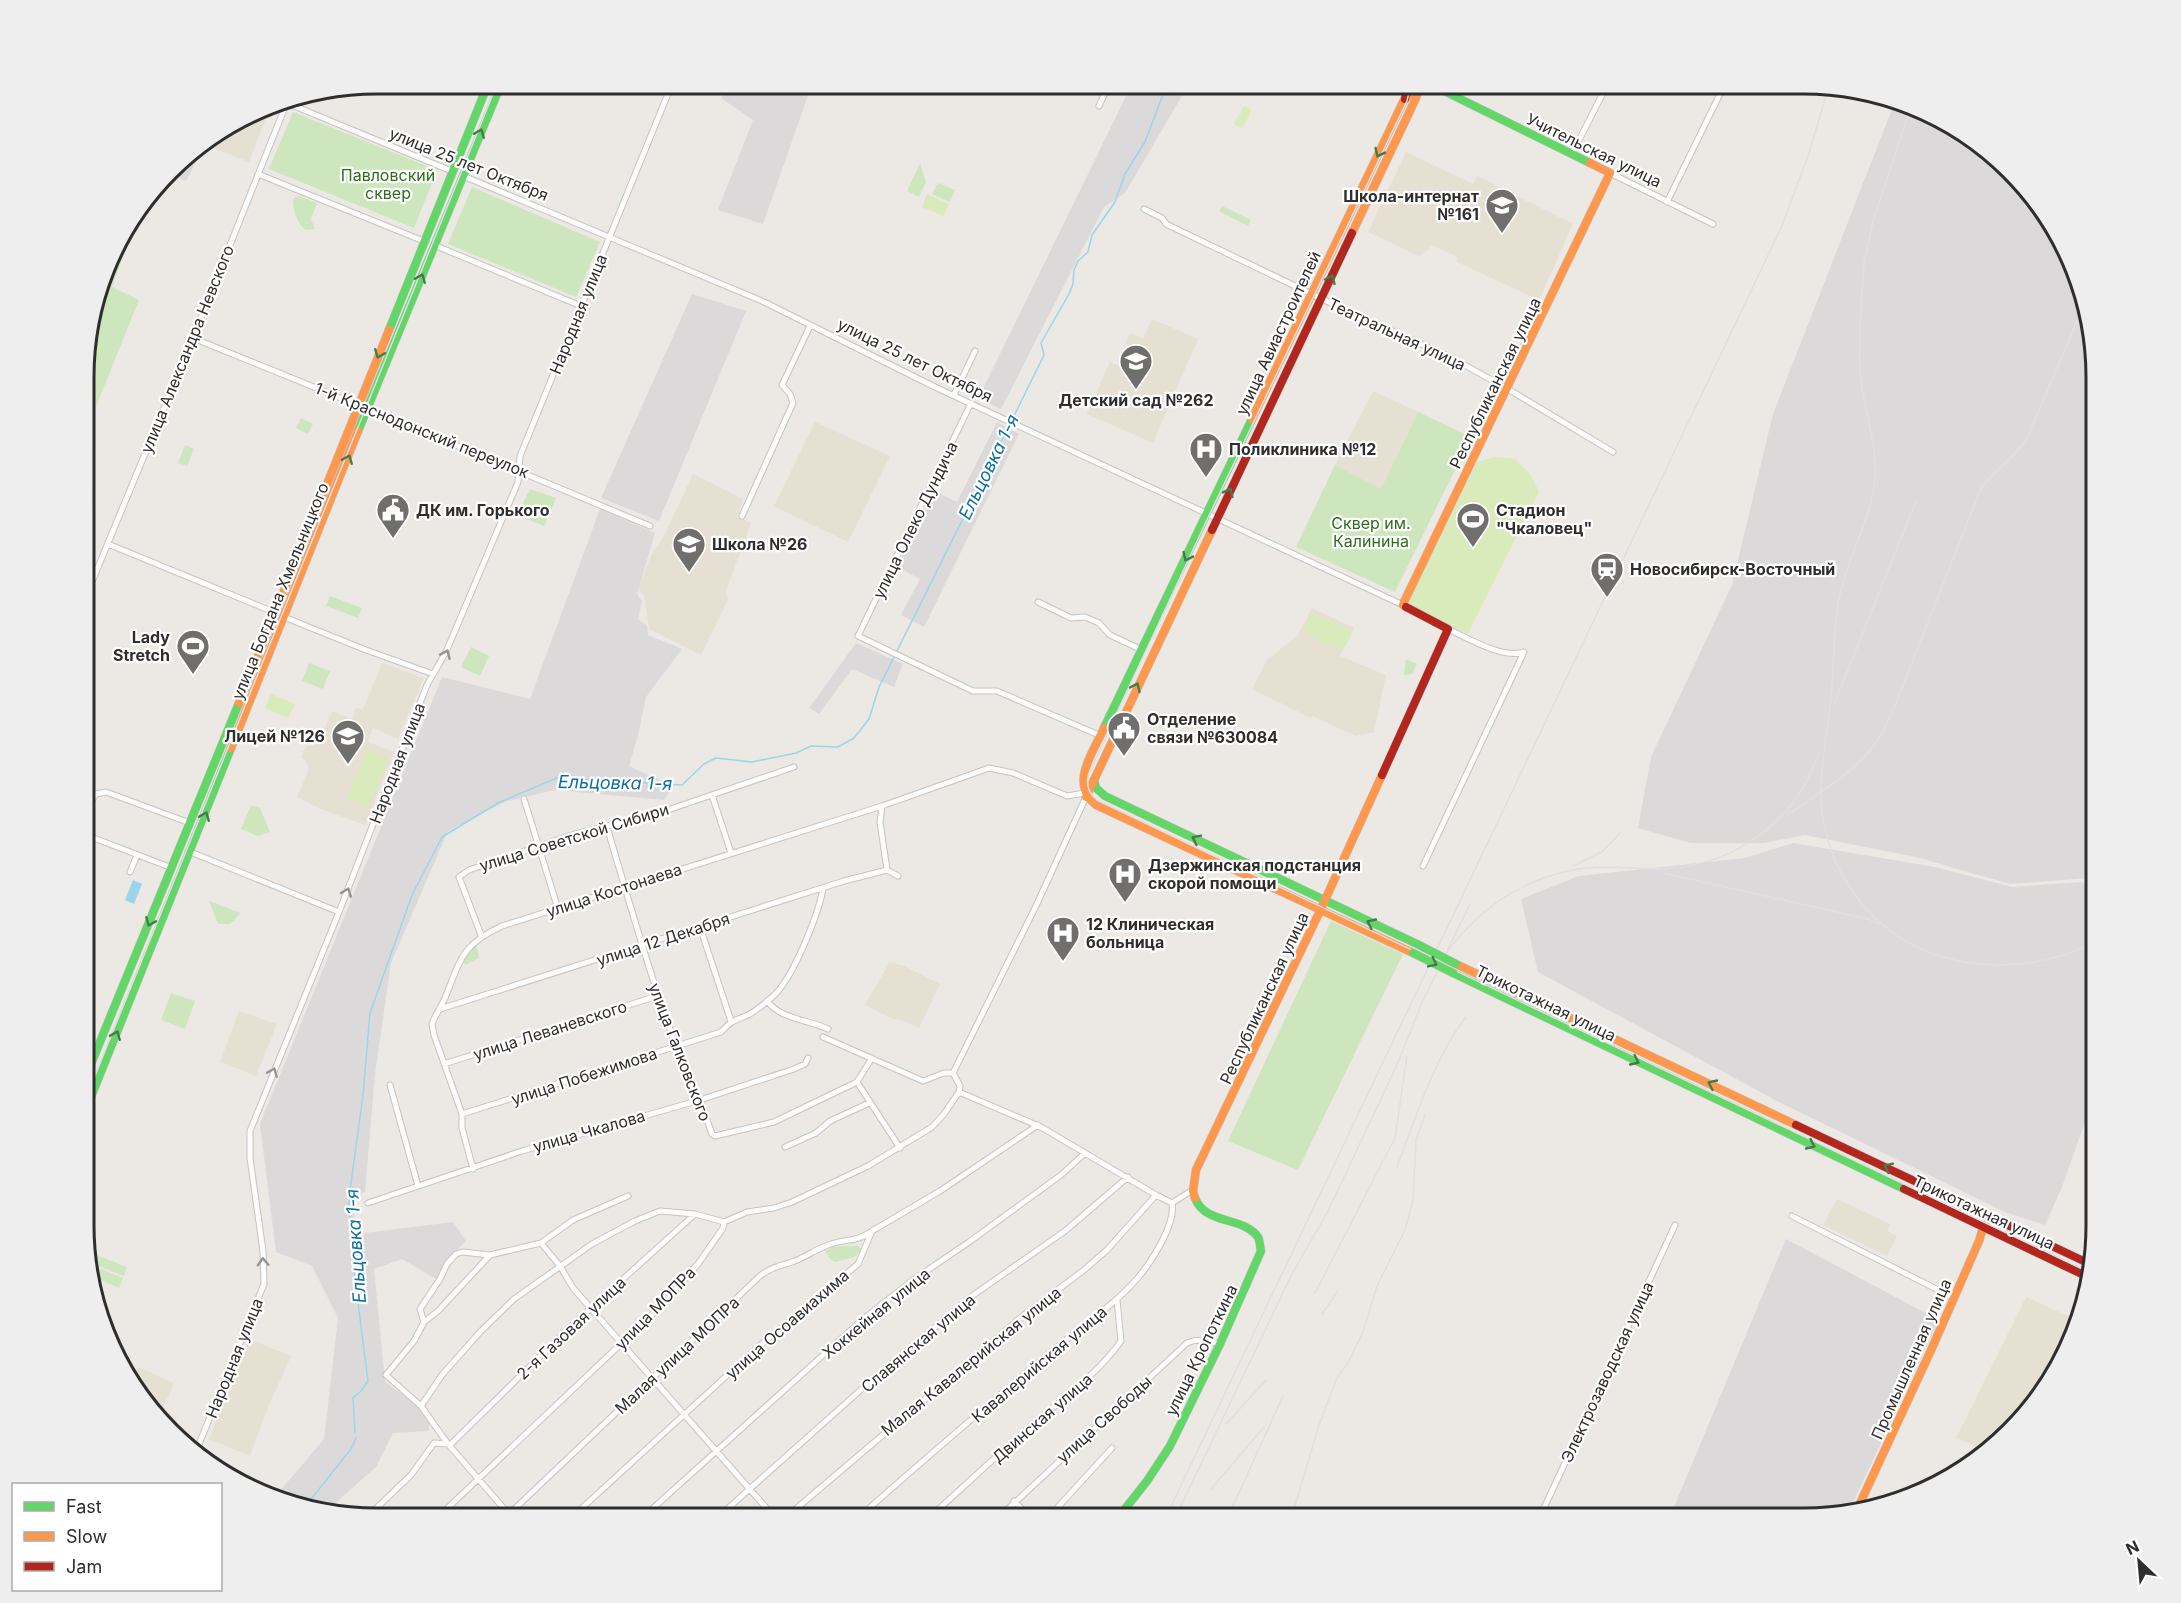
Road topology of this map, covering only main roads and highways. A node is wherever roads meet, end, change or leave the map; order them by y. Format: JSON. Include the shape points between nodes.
{"nodes":[{"id":1,"x":484,"y":94,"type":"edge"},
{"id":2,"x":497,"y":94,"type":"edge"},
{"id":3,"x":1406,"y":94,"type":"edge"},
{"id":4,"x":1410,"y":94,"type":"edge"},
{"id":5,"x":1417,"y":94,"type":"edge"},
{"id":6,"x":1450,"y":94,"type":"edge"},
{"id":7,"x":1404,"y":100,"type":"junction"},
{"id":8,"x":1610,"y":173,"type":"joint"},
{"id":9,"x":1403,"y":605,"type":"joint"},
{"id":10,"x":1448,"y":629,"type":"joint"},
{"id":11,"x":1087,"y":765,"type":"junction"},
{"id":12,"x":1095,"y":775,"type":"junction"},
{"id":13,"x":1085,"y":795,"type":"junction"},
{"id":14,"x":1217,"y":850,"type":"junction"},
{"id":15,"x":1214,"y":861,"type":"junction"},
{"id":16,"x":1325,"y":901,"type":"junction"},
{"id":17,"x":1320,"y":911,"type":"junction"},
{"id":18,"x":94,"y":1057,"type":"edge"},
{"id":19,"x":94,"y":1089,"type":"edge"},
{"id":20,"x":1206,"y":1212,"type":"joint"},
{"id":21,"x":1987,"y":1215,"type":"junction"},
{"id":22,"x":1984,"y":1227,"type":"junction"},
{"id":23,"x":2084,"y":1261,"type":"edge"},
{"id":24,"x":2082,"y":1274,"type":"edge"},
{"id":25,"x":1860,"y":1503,"type":"edge"},
{"id":26,"x":1126,"y":1508,"type":"edge"}],
"edges":[{"from":1,"to":18,"type":"main road","name":"улица Богдана Хмельницкого","one_way":true},
{"from":19,"to":2,"type":"main road","name":"улица Богдана Хмельницкого","one_way":true},
{"from":3,"to":7,"type":"main road"},
{"from":4,"to":7,"type":"main road","name":"улица Авиастроителей"},
{"from":12,"to":5,"type":"main road","name":"улица Авиастроителей","one_way":true},
{"from":6,"to":8,"type":"main road","name":"Учительская улица"},
{"from":7,"to":11,"type":"main road","name":"улица Авиастроителей","one_way":true},
{"from":8,"to":9,"type":"main road","name":"Республиканская улица"},
{"from":9,"to":10,"type":"main road","name":"улица 25 лет Октября"},
{"from":10,"to":16,"type":"main road","name":"Республиканская улица"},
{"from":11,"to":12,"type":"main road","name":"Трикотажная улица","via":[[1089,773]]},
{"from":11,"to":13,"type":"main road","name":"улица Авиастроителей","via":[[1082,782]]},
{"from":12,"to":13,"type":"main road","name":"улица Авиастроителей"},
{"from":14,"to":12,"type":"main road","name":"Трикотажная улица","one_way":true,"via":[[1105,796],[1095,788]]},
{"from":13,"to":15,"type":"main road","name":"Трикотажная улица","via":[[1106,810]]},
{"from":14,"to":15,"type":"main road","via":[[1210,854]]},
{"from":14,"to":16,"type":"main road","name":"Трикотажная улица"},
{"from":15,"to":17,"type":"main road","name":"Трикотажная улица"},
{"from":16,"to":17,"type":"main road","name":"Республиканская улица"},
{"from":21,"to":16,"type":"main road","name":"Трикотажная улица","one_way":true,"bridge":true},
{"from":17,"to":20,"type":"main road","name":"Республиканская улица","via":[[1196,1170],[1191,1191]]},
{"from":17,"to":22,"type":"main road","name":"Трикотажная улица","one_way":true,"bridge":true},
{"from":20,"to":26,"type":"main road","name":"улица Кропоткина","via":[[1257,1234],[1262,1244],[1220,1344],[1165,1454]]},
{"from":21,"to":22,"type":"main road","name":"Промышленная улица"},
{"from":21,"to":23,"type":"main road","name":"Трикотажная улица"},
{"from":22,"to":24,"type":"main road","name":"Трикотажная улица"},
{"from":22,"to":25,"type":"main road","name":"Промышленная улица"}]}
